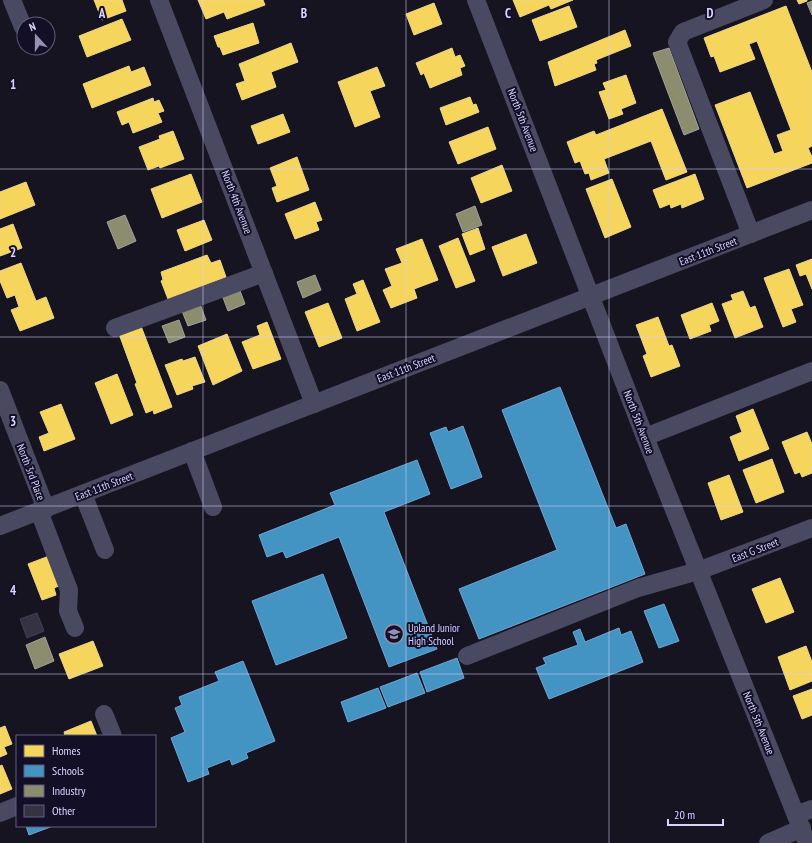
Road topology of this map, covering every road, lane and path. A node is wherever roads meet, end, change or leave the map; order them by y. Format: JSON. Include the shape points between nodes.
{"nodes":[{"id":1,"x":12,"y":0,"type":"edge"},
{"id":2,"x":159,"y":0,"type":"edge"},
{"id":3,"x":476,"y":0,"type":"edge"},
{"id":4,"x":764,"y":0,"type":"edge"},
{"id":5,"x":19,"y":16,"type":"edge"},
{"id":6,"x":812,"y":210,"type":"edge"},
{"id":7,"x":751,"y":234,"type":"junction"},
{"id":8,"x":264,"y":272,"type":"junction"},
{"id":9,"x":591,"y":296,"type":"junction"},
{"id":10,"x":115,"y":328,"type":"dead end"},
{"id":11,"x":812,"y":371,"type":"edge"},
{"id":12,"x":0,"y":390,"type":"edge"},
{"id":13,"x":314,"y":404,"type":"junction"},
{"id":14,"x":645,"y":437,"type":"junction"},
{"id":15,"x":192,"y":451,"type":"junction"},
{"id":16,"x":83,"y":494,"type":"junction"},
{"id":17,"x":214,"y":507,"type":"dead end"},
{"id":18,"x":42,"y":510,"type":"junction"},
{"id":19,"x":0,"y":526,"type":"edge"},
{"id":20,"x":812,"y":528,"type":"edge"},
{"id":21,"x":105,"y":550,"type":"dead end"},
{"id":22,"x":698,"y":571,"type":"junction"},
{"id":23,"x":75,"y":628,"type":"dead end"},
{"id":24,"x":467,"y":656,"type":"dead end"},
{"id":25,"x":104,"y":714,"type":"dead end"},
{"id":26,"x":113,"y":735,"type":"edge"},
{"id":27,"x":16,"y":806,"type":"edge"},
{"id":28,"x":0,"y":813,"type":"edge"},
{"id":29,"x":804,"y":824,"type":"edge"},
{"id":30,"x":768,"y":843,"type":"edge"}],
"edges":[{"from":1,"to":5,"type":"street"},
{"from":2,"to":8,"type":"street","name":"North 4th Avenue"},
{"from":3,"to":9,"type":"street","name":"North 5th Avenue"},
{"from":4,"to":7,"type":"street","via":[[683,32],[678,42]]},
{"from":6,"to":7,"type":"street","name":"East 11th Street"},
{"from":7,"to":9,"type":"street","name":"East 11th Street"},
{"from":8,"to":10,"type":"street"},
{"from":8,"to":13,"type":"street","name":"North 4th Avenue"},
{"from":9,"to":13,"type":"street","name":"East 11th Street"},
{"from":9,"to":14,"type":"street","name":"North 5th Avenue"},
{"from":11,"to":14,"type":"street"},
{"from":12,"to":18,"type":"street","name":"North 3rd Place"},
{"from":13,"to":15,"type":"street","name":"East 11th Street"},
{"from":14,"to":22,"type":"street","name":"North 5th Avenue"},
{"from":15,"to":16,"type":"street","name":"East 11th Street"},
{"from":15,"to":17,"type":"street"},
{"from":16,"to":18,"type":"street","name":"East 11th Street"},
{"from":16,"to":21,"type":"street"},
{"from":18,"to":19,"type":"street","name":"East 11th Street"},
{"from":18,"to":23,"type":"street","name":"North 3rd Place","via":[[69,590],[68,611]]},
{"from":20,"to":22,"type":"street","name":"East G Street"},
{"from":22,"to":24,"type":"street","name":"East G Street","via":[[638,588]]},
{"from":22,"to":29,"type":"street","name":"North 5th Avenue"},
{"from":25,"to":26,"type":"street"},
{"from":27,"to":28,"type":"street"},
{"from":29,"to":30,"type":"street"}]}
